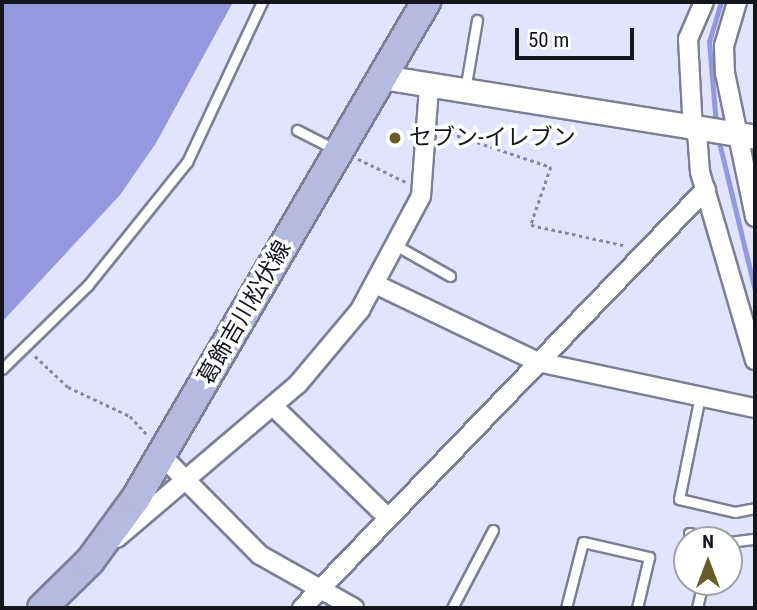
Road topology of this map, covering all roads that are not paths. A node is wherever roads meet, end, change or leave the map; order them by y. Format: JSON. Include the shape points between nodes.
{"nodes":[{"id":1,"x":262,"y":2,"type":"edge"},
{"id":2,"x":426,"y":2,"type":"edge"},
{"id":3,"x":704,"y":2,"type":"edge"},
{"id":4,"x":737,"y":2,"type":"edge"},
{"id":5,"x":693,"y":10,"type":"edge"},
{"id":6,"x":477,"y":20,"type":"dead end"},
{"id":7,"x":382,"y":77,"type":"junction"},
{"id":8,"x":429,"y":87,"type":"junction"},
{"id":9,"x":464,"y":93,"type":"junction"},
{"id":10,"x":297,"y":130,"type":"dead end"},
{"id":11,"x":695,"y":132,"type":"junction"},
{"id":12,"x":745,"y":137,"type":"edge"},
{"id":13,"x":339,"y":151,"type":"junction"},
{"id":14,"x":706,"y":189,"type":"junction"},
{"id":15,"x":755,"y":217,"type":"edge"},
{"id":16,"x":397,"y":246,"type":"junction"},
{"id":17,"x":450,"y":276,"type":"dead end"},
{"id":18,"x":375,"y":284,"type":"junction"},
{"id":19,"x":755,"y":360,"type":"edge"},
{"id":20,"x":538,"y":362,"type":"junction"},
{"id":21,"x":2,"y":369,"type":"edge"},
{"id":22,"x":700,"y":396,"type":"junction"},
{"id":23,"x":273,"y":405,"type":"junction"},
{"id":24,"x":755,"y":408,"type":"edge"},
{"id":25,"x":163,"y":454,"type":"junction"},
{"id":26,"x":187,"y":480,"type":"junction"},
{"id":27,"x":755,"y":508,"type":"edge"},
{"id":28,"x":388,"y":519,"type":"junction"},
{"id":29,"x":493,"y":530,"type":"dead end"},
{"id":30,"x":90,"y":561,"type":"junction"},
{"id":31,"x":321,"y":588,"type":"junction"},
{"id":32,"x":42,"y":608,"type":"edge"},
{"id":33,"x":302,"y":608,"type":"edge"},
{"id":34,"x":354,"y":608,"type":"edge"},
{"id":35,"x":452,"y":608,"type":"edge"},
{"id":36,"x":566,"y":608,"type":"edge"},
{"id":37,"x":637,"y":608,"type":"edge"}],
"edges":[{"from":1,"to":21,"type":"lane","via":[[187,162],[88,285]]},
{"from":2,"to":7,"type":"main road","name":"葛飾吉川松伏線"},
{"from":3,"to":5,"type":"street"},
{"from":4,"to":12,"type":"street","via":[[724,46]]},
{"from":5,"to":11,"type":"street","via":[[687,54]]},
{"from":6,"to":9,"type":"lane"},
{"from":7,"to":8,"type":"street"},
{"from":7,"to":13,"type":"main road","name":"葛飾吉川松伏線"},
{"from":8,"to":9,"type":"street"},
{"from":8,"to":16,"type":"street","via":[[423,190]]},
{"from":9,"to":11,"type":"street"},
{"from":10,"to":13,"type":"lane"},
{"from":11,"to":12,"type":"street"},
{"from":11,"to":14,"type":"street"},
{"from":12,"to":15,"type":"street"},
{"from":13,"to":25,"type":"main road","name":"葛飾吉川松伏線"},
{"from":14,"to":19,"type":"street"},
{"from":14,"to":20,"type":"street"},
{"from":16,"to":17,"type":"lane"},
{"from":16,"to":18,"type":"street"},
{"from":18,"to":20,"type":"street"},
{"from":18,"to":23,"type":"street","via":[[298,384]]},
{"from":20,"to":22,"type":"street"},
{"from":20,"to":28,"type":"street"},
{"from":22,"to":24,"type":"street"},
{"from":22,"to":27,"type":"lane","via":[[679,499],[735,512]]},
{"from":23,"to":26,"type":"street"},
{"from":23,"to":28,"type":"street"},
{"from":25,"to":26,"type":"street"},
{"from":25,"to":30,"type":"main road","name":"葛飾吉川松伏線"},
{"from":26,"to":30,"type":"street"},
{"from":26,"to":31,"type":"street","via":[[260,555]]},
{"from":28,"to":31,"type":"street"},
{"from":29,"to":35,"type":"lane"},
{"from":30,"to":32,"type":"main road","name":"葛飾吉川松伏線"},
{"from":31,"to":33,"type":"street"},
{"from":31,"to":34,"type":"street"},
{"from":36,"to":37,"type":"lane","via":[[583,541],[649,557]]}]}
